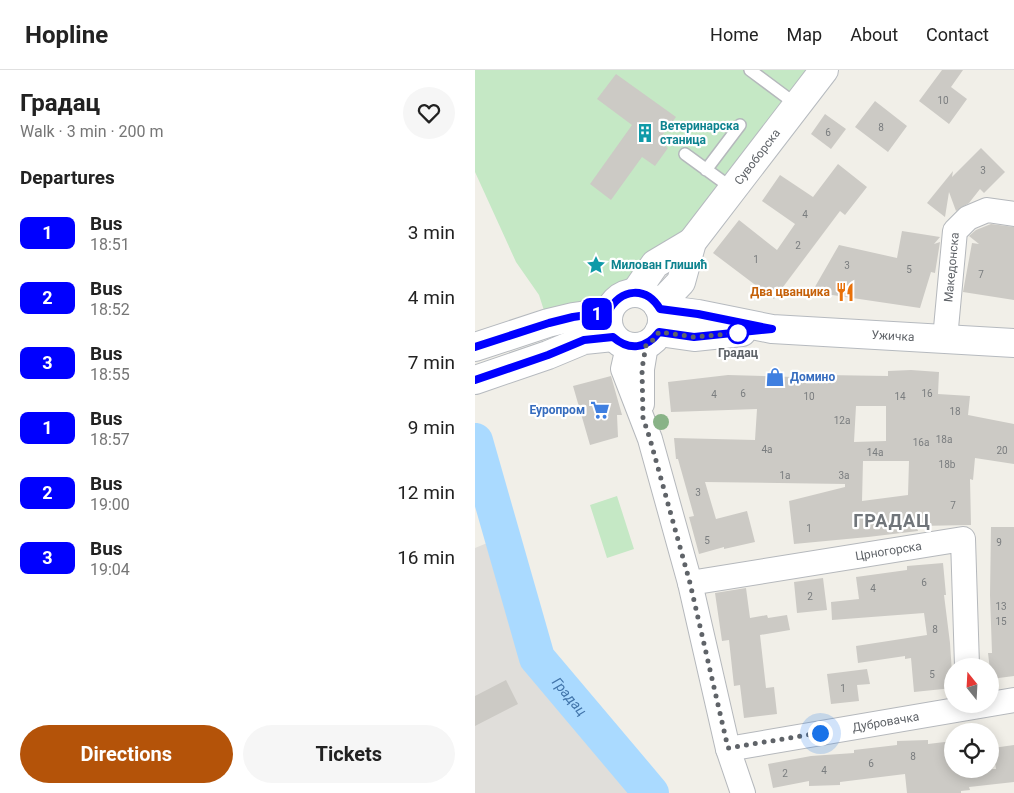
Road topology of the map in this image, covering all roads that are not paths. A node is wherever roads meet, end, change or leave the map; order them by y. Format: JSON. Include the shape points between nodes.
{"nodes":[{"id":1,"x":750,"y":70,"type":"edge"},
{"id":2,"x":824,"y":70,"type":"edge"},
{"id":3,"x":797,"y":105,"type":"junction"},
{"id":4,"x":740,"y":124,"type":"dead end"},
{"id":5,"x":685,"y":154,"type":"dead end"},
{"id":6,"x":706,"y":170,"type":"junction"},
{"id":7,"x":733,"y":189,"type":"junction"},
{"id":8,"x":1014,"y":214,"type":"edge"},
{"id":9,"x":639,"y":323,"type":"junction"},
{"id":10,"x":945,"y":339,"type":"junction"},
{"id":11,"x":1014,"y":343,"type":"edge"},
{"id":12,"x":475,"y":346,"type":"edge"},
{"id":13,"x":475,"y":380,"type":"edge"},
{"id":14,"x":690,"y":583,"type":"junction"},
{"id":15,"x":967,"y":658,"type":"edge"},
{"id":16,"x":1014,"y":700,"type":"edge"},
{"id":17,"x":999,"y":702,"type":"edge"},
{"id":18,"x":944,"y":710,"type":"edge"},
{"id":19,"x":728,"y":748,"type":"junction"},
{"id":20,"x":743,"y":793,"type":"edge"}],
"edges":[{"from":1,"to":3,"type":"lane"},
{"from":2,"to":3,"type":"main road","name":"Сувоборска"},
{"from":3,"to":7,"type":"main road","name":"Сувоборска"},
{"from":4,"to":6,"type":"lane"},
{"from":5,"to":6,"type":"lane"},
{"from":6,"to":7,"type":"lane"},
{"from":7,"to":9,"type":"main road","name":"Сувоборска","via":[[692,242],[655,264]]},
{"from":8,"to":10,"type":"street","name":"Македонска","via":[[987,210],[968,218],[955,231]]},
{"from":9,"to":10,"type":"main road","name":"Ужичка","via":[[694,337],[772,329]]},
{"from":9,"to":12,"type":"main road","via":[[573,317]]},
{"from":9,"to":13,"type":"main road"},
{"from":9,"to":14,"type":"street","via":[[623,369],[650,439]]},
{"from":10,"to":11,"type":"main road","name":"Ужичка"},
{"from":14,"to":15,"type":"street","name":"Црногорска","via":[[963,539]]},
{"from":14,"to":19,"type":"street"},
{"from":16,"to":17,"type":"street","name":"Дубровачка"},
{"from":18,"to":19,"type":"street","name":"Дубровачка"},
{"from":19,"to":20,"type":"street"}]}
